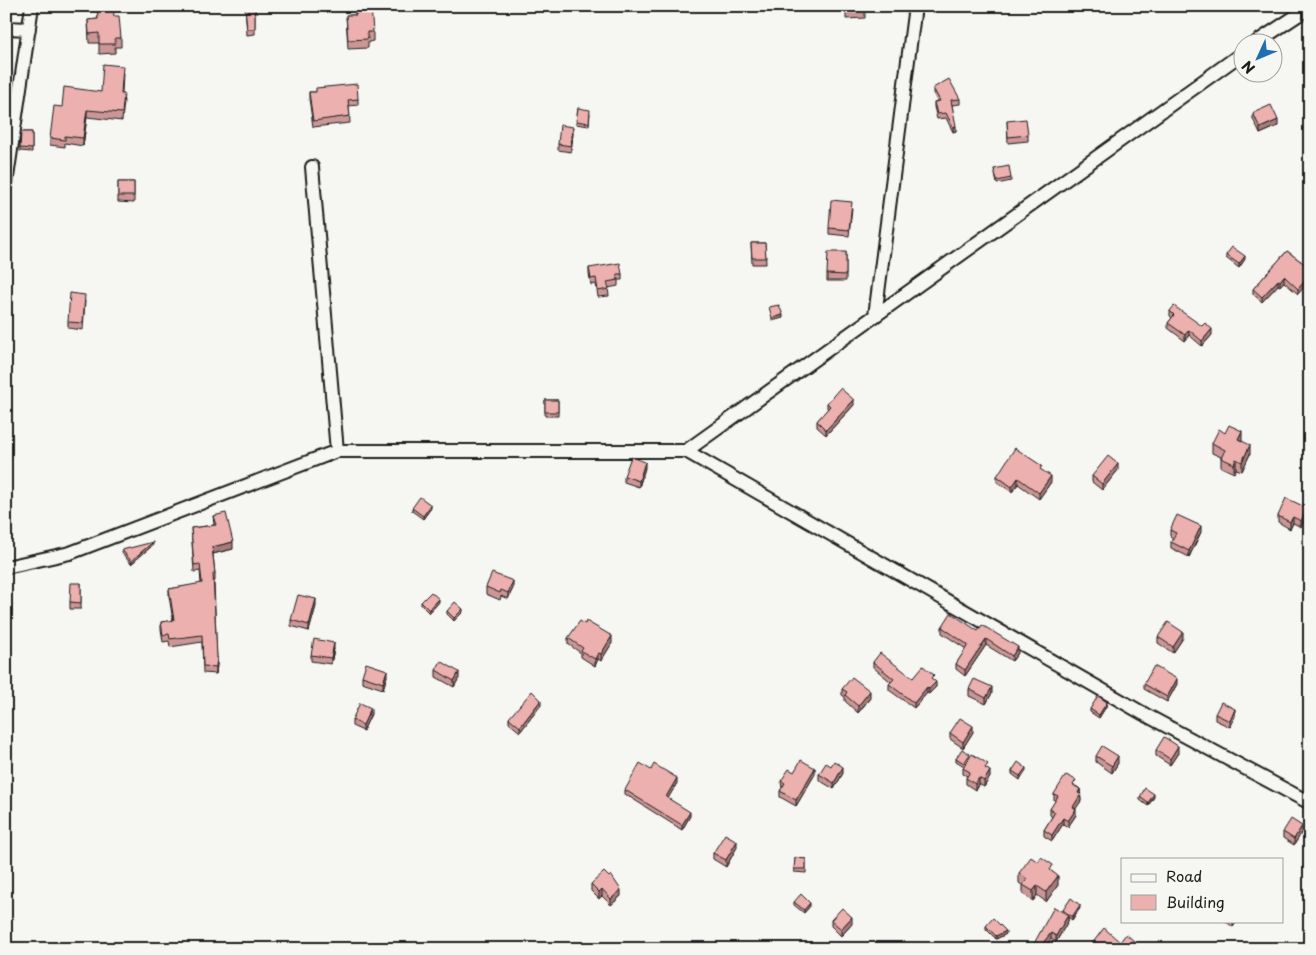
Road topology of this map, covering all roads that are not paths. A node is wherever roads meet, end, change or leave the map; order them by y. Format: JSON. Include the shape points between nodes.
{"nodes":[{"id":1,"x":32,"y":6,"type":"edge"},
{"id":2,"x":915,"y":6,"type":"edge"},
{"id":3,"x":1310,"y":7,"type":"edge"},
{"id":4,"x":6,"y":28,"type":"edge"},
{"id":5,"x":29,"y":30,"type":"junction"},
{"id":6,"x":1272,"y":32,"type":"edge"},
{"id":7,"x":1234,"y":59,"type":"edge"},
{"id":8,"x":312,"y":167,"type":"dead end"},
{"id":9,"x":6,"y":184,"type":"edge"},
{"id":10,"x":875,"y":316,"type":"junction"},
{"id":11,"x":686,"y":451,"type":"junction"},
{"id":12,"x":337,"y":452,"type":"junction"},
{"id":13,"x":6,"y":566,"type":"edge"},
{"id":14,"x":1310,"y":803,"type":"edge"}],
"edges":[{"from":1,"to":5,"type":"street"},
{"from":2,"to":10,"type":"street"},
{"from":3,"to":6,"type":"street"},
{"from":4,"to":5,"type":"street"},
{"from":5,"to":9,"type":"street"},
{"from":7,"to":10,"type":"street"},
{"from":8,"to":12,"type":"street"},
{"from":10,"to":11,"type":"street"},
{"from":11,"to":12,"type":"street"},
{"from":11,"to":14,"type":"street","via":[[1144,714]]},
{"from":12,"to":13,"type":"street","via":[[70,553]]}]}
